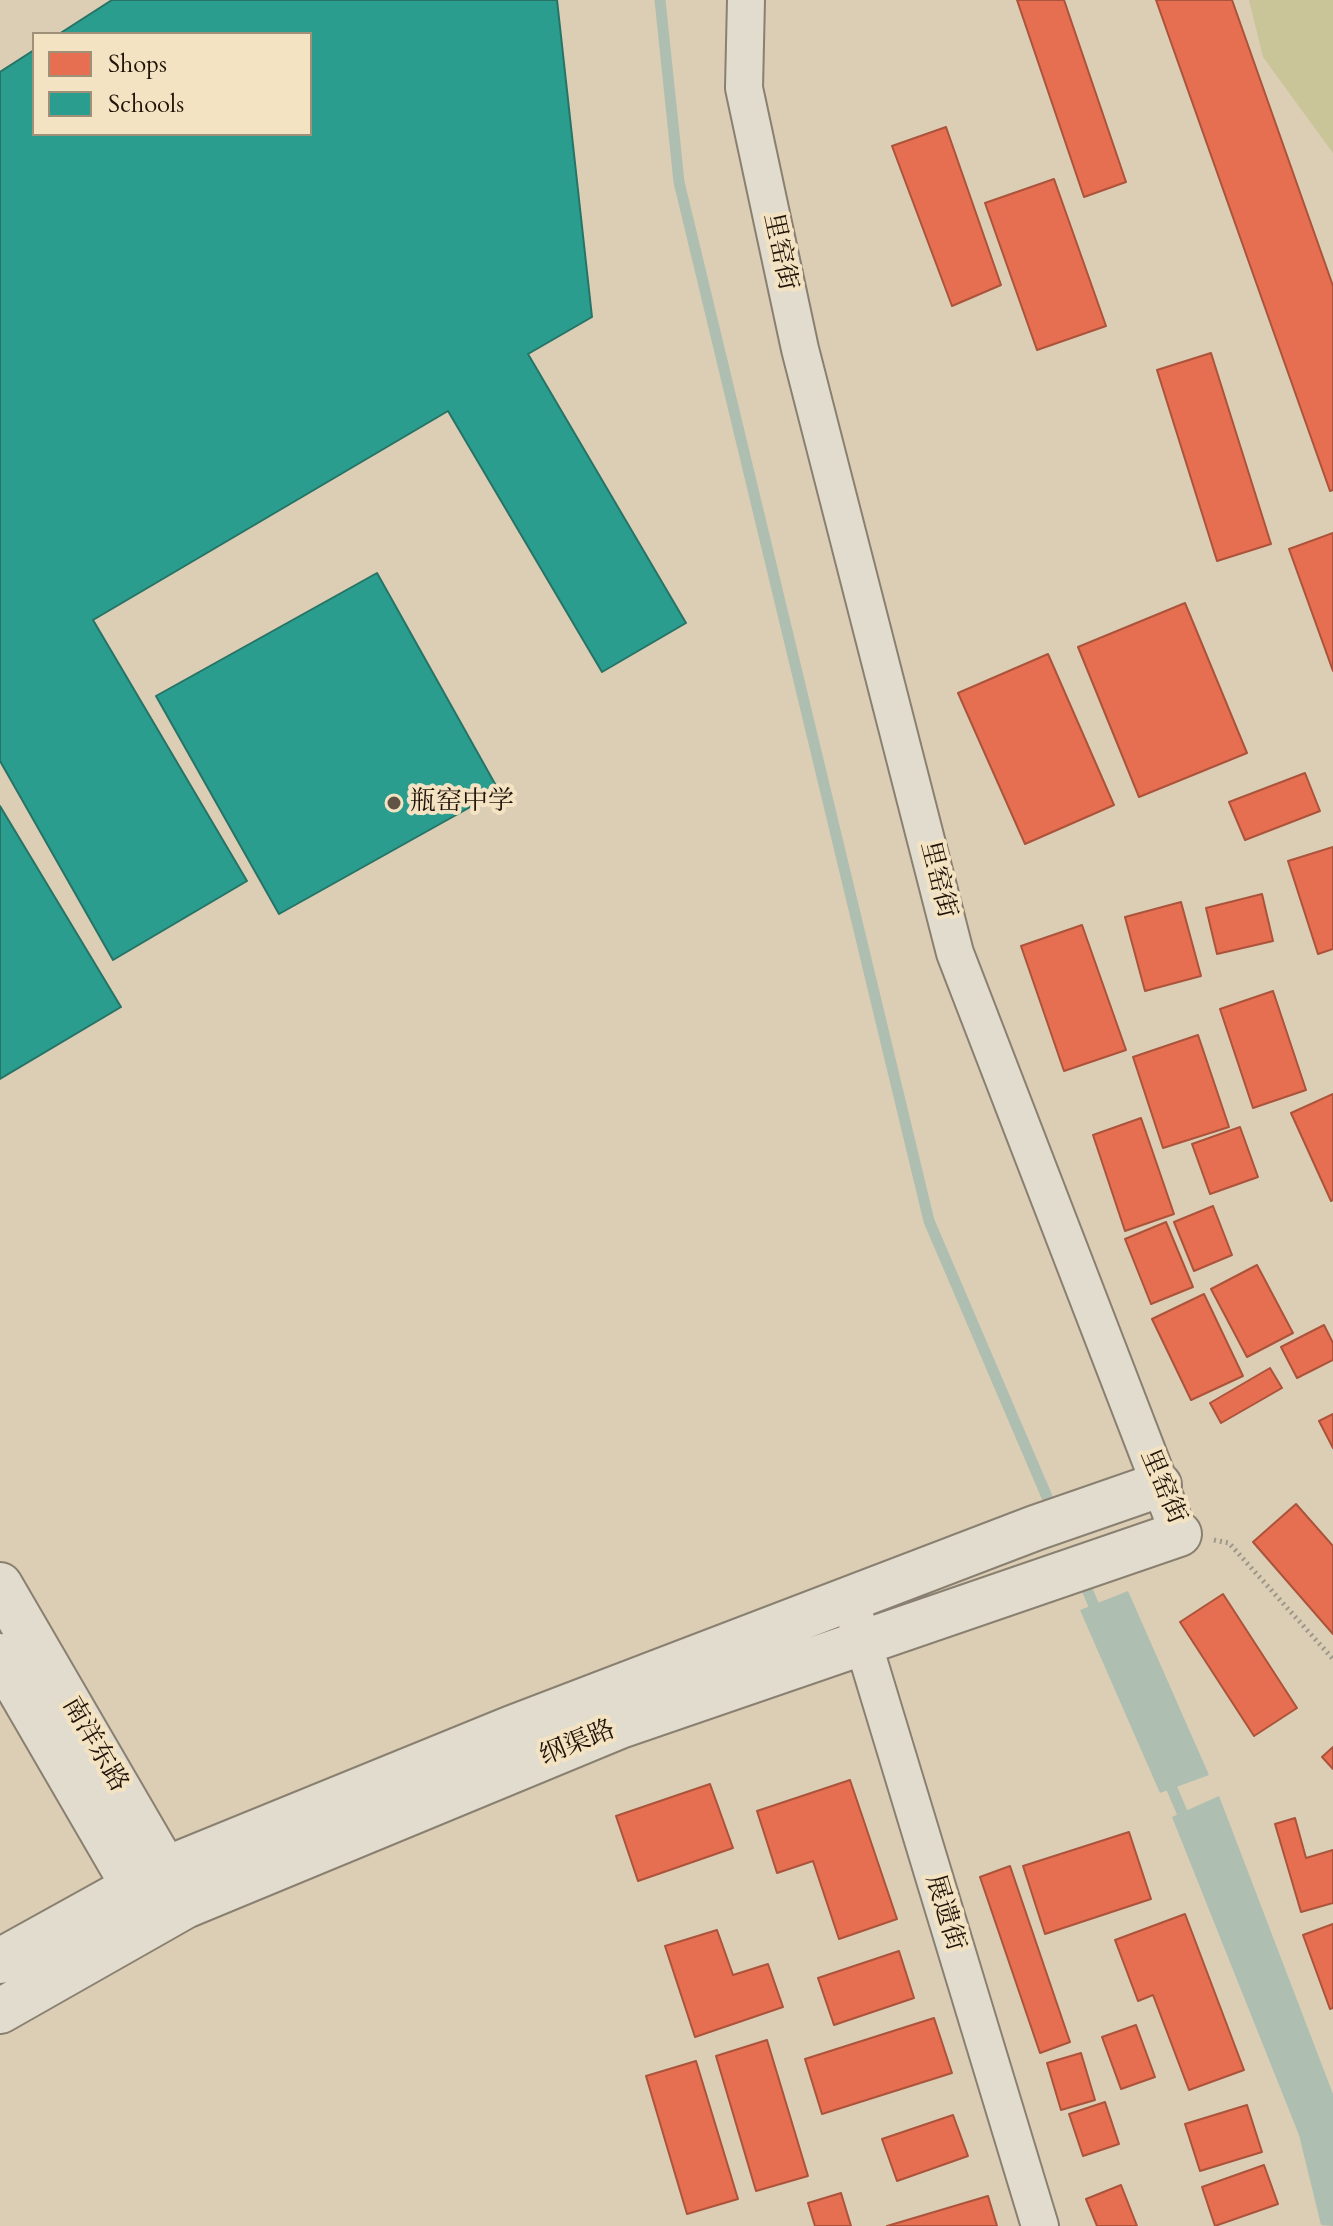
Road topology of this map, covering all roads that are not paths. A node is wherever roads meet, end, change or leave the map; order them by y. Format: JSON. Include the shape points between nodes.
{"nodes":[{"id":1,"x":746,"y":0,"type":"edge"},
{"id":2,"x":1159,"y":1485,"type":"junction"},
{"id":3,"x":1179,"y":1534,"type":"joint"},
{"id":4,"x":0,"y":1585,"type":"edge"},
{"id":5,"x":850,"y":1599,"type":"junction"},
{"id":6,"x":863,"y":1644,"type":"junction"},
{"id":7,"x":0,"y":1656,"type":"edge"},
{"id":8,"x":161,"y":1887,"type":"junction"},
{"id":9,"x":0,"y":1961,"type":"edge"},
{"id":10,"x":0,"y":2011,"type":"edge"},
{"id":11,"x":1040,"y":2226,"type":"edge"}],
"edges":[{"from":1,"to":2,"type":"street","name":"里窑街","via":[[744,88],[800,349],[955,953]]},
{"from":2,"to":3,"type":"street","name":"里窑街"},
{"from":2,"to":5,"type":"street","name":"纲渠路"},
{"from":3,"to":6,"type":"street","name":"纲渠路"},
{"from":4,"to":8,"type":"street","name":"南洋东路"},
{"from":5,"to":6,"type":"street","name":"展遗街"},
{"from":5,"to":8,"type":"street","name":"纲渠路","via":[[512,1728]]},
{"from":6,"to":8,"type":"street","name":"纲渠路"},
{"from":6,"to":11,"type":"street","name":"展遗街"},
{"from":7,"to":8,"type":"street","name":"南洋东路"},
{"from":8,"to":9,"type":"street","name":"纲渠路"},
{"from":8,"to":10,"type":"street","name":"纲渠路","via":[[146,1926]]}]}
